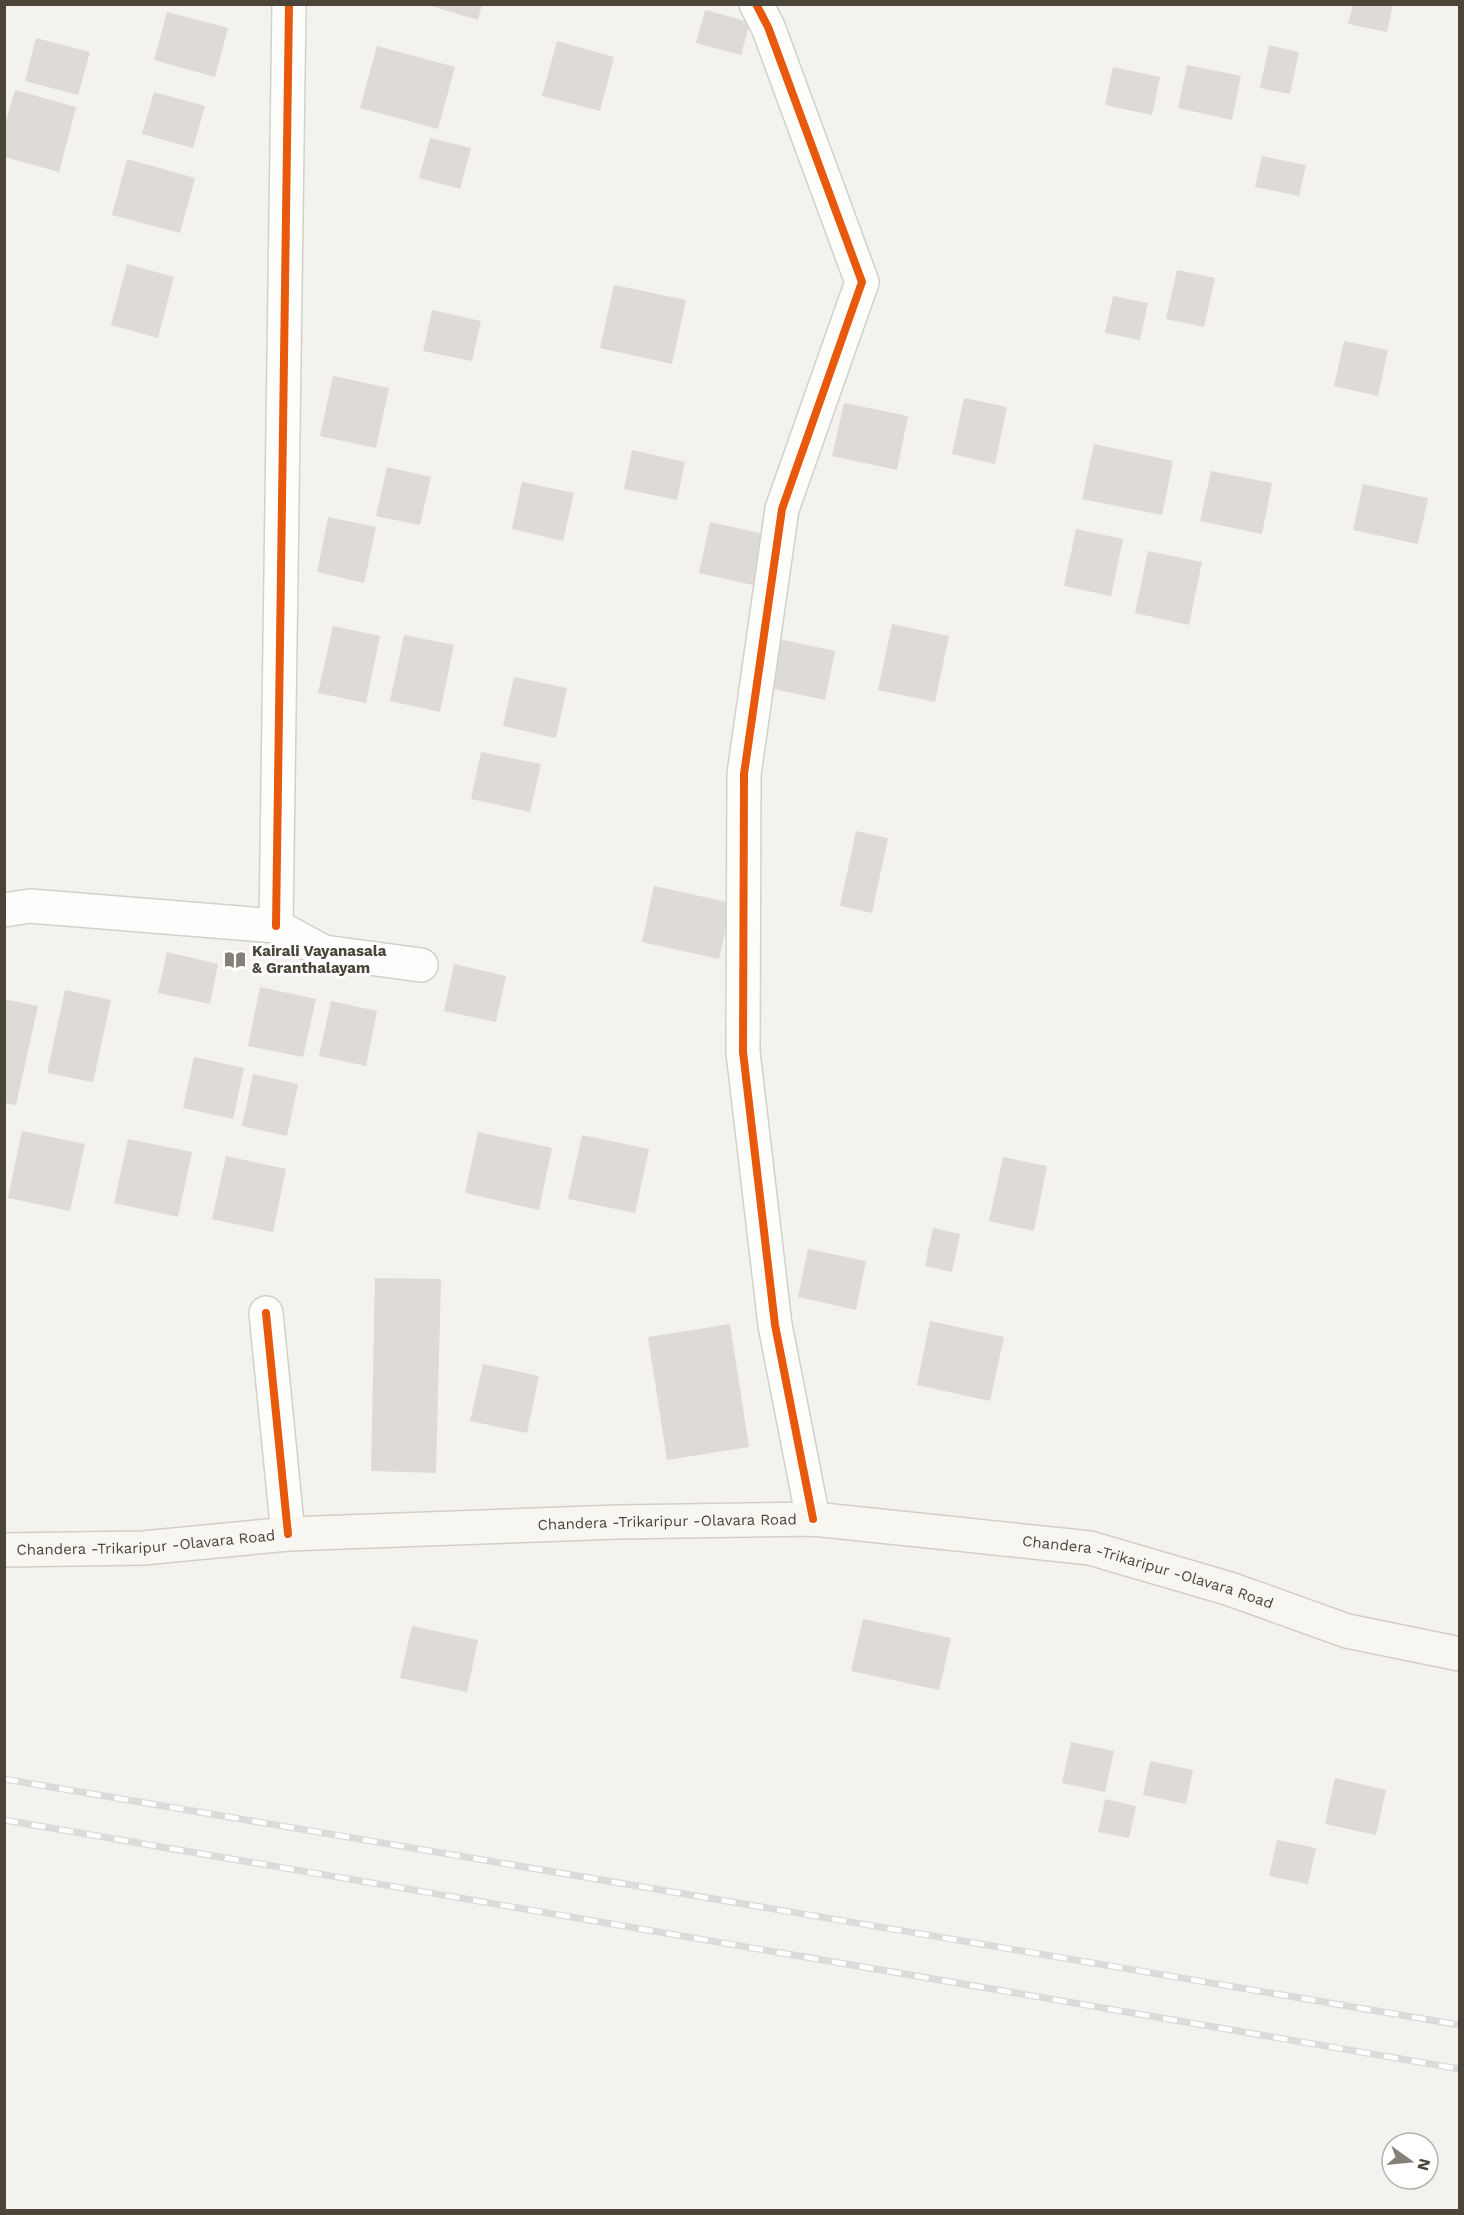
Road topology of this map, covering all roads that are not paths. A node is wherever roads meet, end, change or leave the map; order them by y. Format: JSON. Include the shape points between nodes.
{"nodes":[{"id":1,"x":289,"y":4,"type":"edge"},
{"id":2,"x":756,"y":4,"type":"edge"},
{"id":3,"x":4,"y":910,"type":"edge"},
{"id":4,"x":276,"y":926,"type":"junction"},
{"id":5,"x":421,"y":965,"type":"dead end"},
{"id":6,"x":266,"y":1313,"type":"dead end"},
{"id":7,"x":813,"y":1519,"type":"junction"},
{"id":8,"x":288,"y":1534,"type":"junction"},
{"id":9,"x":4,"y":1550,"type":"edge"},
{"id":10,"x":1460,"y":1654,"type":"edge"}],
"edges":[{"from":1,"to":4,"type":"street"},
{"from":2,"to":7,"type":"street","via":[[768,27],[862,282],[782,509],[744,774],[743,1052],[775,1325]]},
{"from":3,"to":4,"type":"street","via":[[30,906]]},
{"from":4,"to":5,"type":"street","via":[[324,952]]},
{"from":6,"to":8,"type":"street"},
{"from":7,"to":8,"type":"main road","name":"Chandera -Trikaripur -Olavara Road"},
{"from":7,"to":10,"type":"main road","name":"Chandera -Trikaripur -Olavara Road","via":[[1090,1548],[1230,1589],[1347,1631]]},
{"from":8,"to":9,"type":"main road","name":"Chandera -Trikaripur -Olavara Road","via":[[143,1548]]}]}
